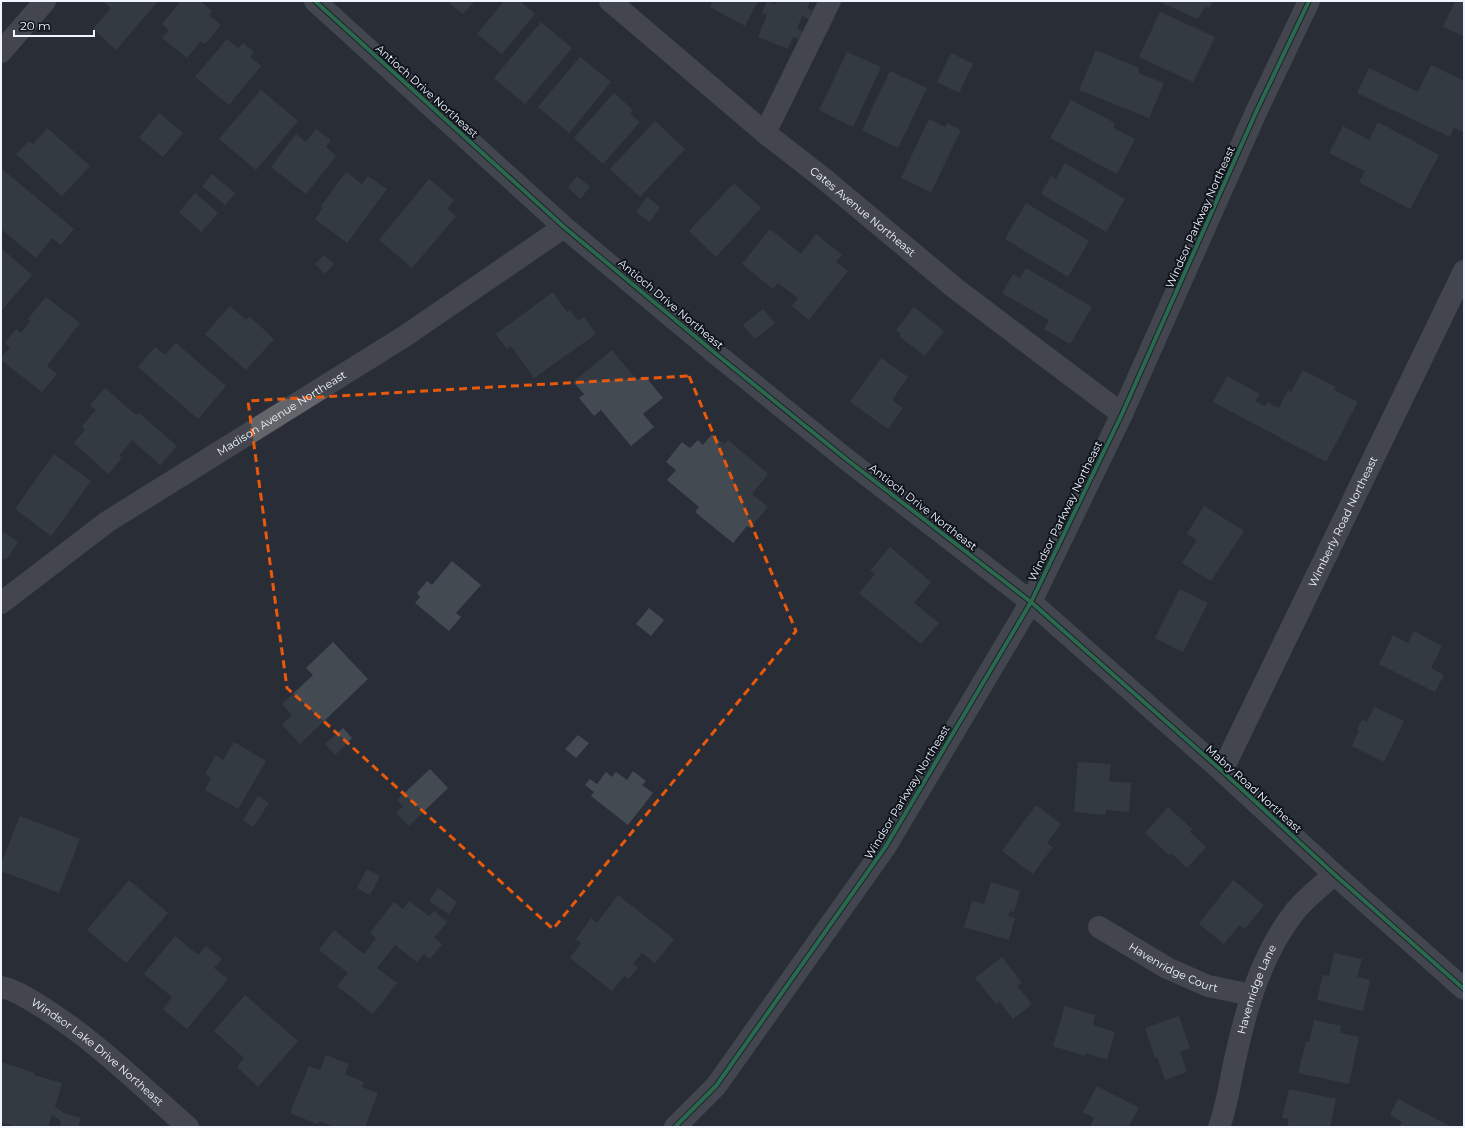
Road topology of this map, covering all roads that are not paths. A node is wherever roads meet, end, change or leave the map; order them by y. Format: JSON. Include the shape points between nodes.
{"nodes":[{"id":1,"x":45,"y":1,"type":"edge"},
{"id":2,"x":315,"y":1,"type":"edge"},
{"id":3,"x":610,"y":1,"type":"edge"},
{"id":4,"x":830,"y":1,"type":"edge"},
{"id":5,"x":1309,"y":1,"type":"edge"},
{"id":6,"x":1,"y":52,"type":"edge"},
{"id":7,"x":765,"y":133,"type":"junction"},
{"id":8,"x":564,"y":227,"type":"junction"},
{"id":9,"x":1464,"y":271,"type":"edge"},
{"id":10,"x":1122,"y":414,"type":"junction"},
{"id":11,"x":1031,"y":602,"type":"junction"},
{"id":12,"x":1,"y":604,"type":"edge"},
{"id":13,"x":1222,"y":771,"type":"junction"},
{"id":14,"x":1334,"y":874,"type":"junction"},
{"id":15,"x":1099,"y":927,"type":"dead end"},
{"id":16,"x":1,"y":987,"type":"edge"},
{"id":17,"x":1464,"y":989,"type":"edge"},
{"id":18,"x":1252,"y":995,"type":"junction"},
{"id":19,"x":188,"y":1127,"type":"edge"},
{"id":20,"x":675,"y":1127,"type":"edge"},
{"id":21,"x":1219,"y":1127,"type":"edge"}],
"edges":[{"from":1,"to":6,"type":"street"},
{"from":2,"to":8,"type":"street","name":"Antioch Drive Northeast"},
{"from":3,"to":7,"type":"street","name":"Cates Avenue Northeast"},
{"from":4,"to":7,"type":"street"},
{"from":5,"to":10,"type":"street","name":"Windsor Parkway Northeast","via":[[1254,117]]},
{"from":7,"to":10,"type":"street","name":"Cates Avenue Northeast","via":[[956,289]]},
{"from":8,"to":11,"type":"street","name":"Antioch Drive Northeast","via":[[846,459]]},
{"from":8,"to":12,"type":"street","name":"Madison Avenue Northeast","via":[[406,336],[107,522]]},
{"from":9,"to":13,"type":"street","name":"Wimberly Road Northeast"},
{"from":10,"to":11,"type":"street","name":"Windsor Parkway Northeast"},
{"from":11,"to":13,"type":"street","name":"Mabry Road Northeast"},
{"from":11,"to":20,"type":"street","name":"Windsor Parkway Northeast","via":[[886,846],[716,1086]]},
{"from":13,"to":14,"type":"street","name":"Mabry Road Northeast"},
{"from":14,"to":17,"type":"street","name":"Mabry Road Northeast"},
{"from":14,"to":18,"type":"street","name":"Havenridge Lane","via":[[1297,909],[1272,945]]},
{"from":15,"to":18,"type":"street","name":"Havenridge Court","via":[[1167,968],[1208,986]]},
{"from":16,"to":19,"type":"street","name":"Windsor Lake Drive Northeast","via":[[31,1000],[59,1017]]},
{"from":18,"to":21,"type":"street","name":"Havenridge Lane"}]}
